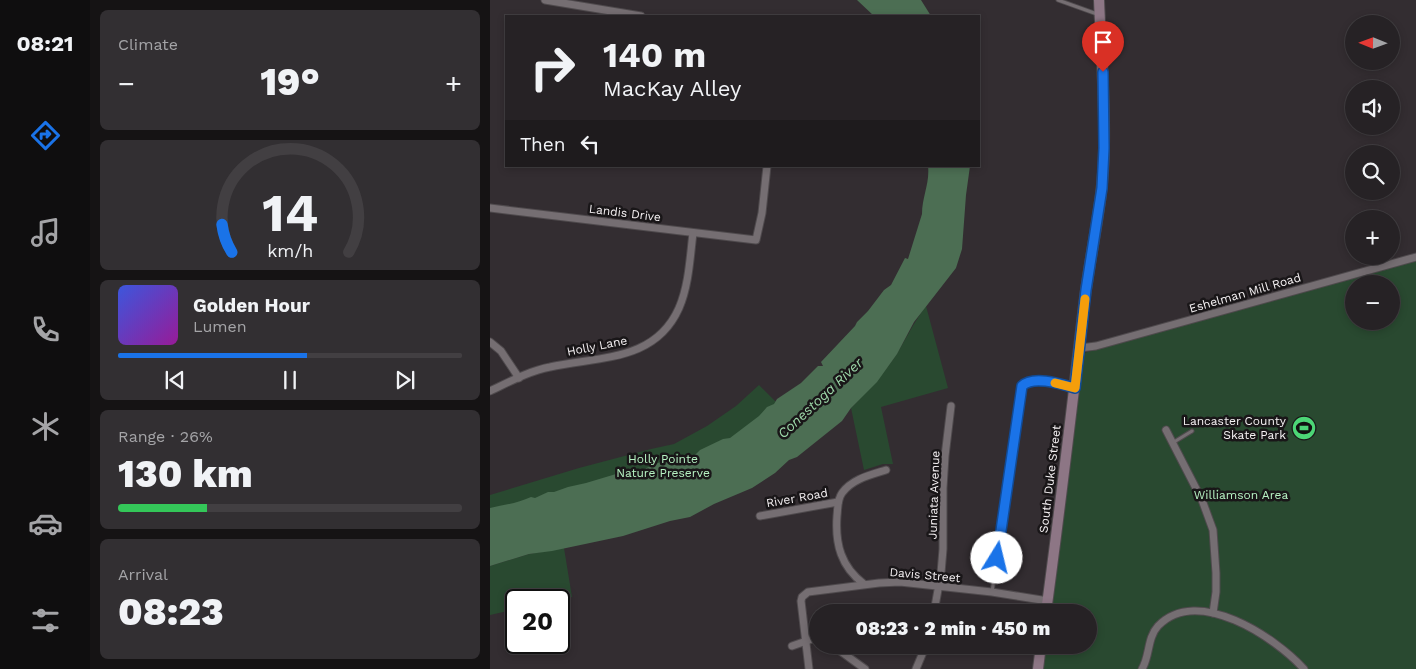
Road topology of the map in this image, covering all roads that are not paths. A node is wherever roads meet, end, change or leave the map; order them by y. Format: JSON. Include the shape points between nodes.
{"nodes":[{"id":1,"x":545,"y":0,"type":"edge"},
{"id":2,"x":1058,"y":0,"type":"edge"},
{"id":3,"x":1099,"y":0,"type":"edge"},
{"id":4,"x":635,"y":15,"type":"edge"},
{"id":5,"x":1100,"y":15,"type":"junction"},
{"id":6,"x":766,"y":167,"type":"edge"},
{"id":7,"x":490,"y":208,"type":"edge"},
{"id":8,"x":693,"y":233,"type":"junction"},
{"id":9,"x":1416,"y":257,"type":"edge"},
{"id":10,"x":490,"y":342,"type":"edge"},
{"id":11,"x":1080,"y":348,"type":"junction"},
{"id":12,"x":519,"y":378,"type":"junction"},
{"id":13,"x":1075,"y":388,"type":"junction"},
{"id":14,"x":490,"y":391,"type":"edge"},
{"id":15,"x":951,"y":406,"type":"dead end"},
{"id":16,"x":1166,"y":430,"type":"dead end"},
{"id":17,"x":1192,"y":431,"type":"dead end"},
{"id":18,"x":1174,"y":443,"type":"junction"},
{"id":19,"x":886,"y":470,"type":"dead end"},
{"id":20,"x":838,"y":502,"type":"junction"},
{"id":21,"x":760,"y":516,"type":"dead end"},
{"id":22,"x":864,"y":584,"type":"junction"},
{"id":23,"x":940,"y":586,"type":"junction"},
{"id":24,"x":992,"y":592,"type":"junction"},
{"id":25,"x":1048,"y":601,"type":"junction"},
{"id":26,"x":936,"y":604,"type":"edge"},
{"id":27,"x":1047,"y":604,"type":"edge"},
{"id":28,"x":1213,"y":613,"type":"junction"},
{"id":29,"x":809,"y":641,"type":"edge"},
{"id":30,"x":806,"y":642,"type":"junction"},
{"id":31,"x":792,"y":646,"type":"dead end"},
{"id":32,"x":844,"y":654,"type":"edge"},
{"id":33,"x":922,"y":654,"type":"edge"},
{"id":34,"x":1040,"y":654,"type":"edge"},
{"id":35,"x":809,"y":669,"type":"edge"},
{"id":36,"x":865,"y":669,"type":"edge"},
{"id":37,"x":916,"y":669,"type":"edge"},
{"id":38,"x":1038,"y":669,"type":"edge"},
{"id":39,"x":1142,"y":669,"type":"edge"},
{"id":40,"x":1304,"y":669,"type":"edge"}],
"edges":[{"from":1,"to":4,"type":"street"},
{"from":2,"to":5,"type":"lane"},
{"from":3,"to":5,"type":"main road","name":"South Duke Street"},
{"from":5,"to":11,"type":"main road","name":"South Duke Street","via":[[1104,148],[1101,196]]},
{"from":6,"to":8,"type":"street","name":"Landis Drive","via":[[756,240]]},
{"from":7,"to":8,"type":"street","name":"Landis Drive"},
{"from":8,"to":12,"type":"street","name":"Holly Lane","via":[[684,296],[672,320],[655,339],[619,356],[548,367]]},
{"from":9,"to":11,"type":"street","name":"Eshelman Mill Road"},
{"from":10,"to":12,"type":"street","via":[[506,357]]},
{"from":11,"to":13,"type":"main road","name":"South Duke Street"},
{"from":12,"to":14,"type":"street","name":"Holly Lane"},
{"from":13,"to":24,"type":"lane","via":[[1031,380],[1022,386]]},
{"from":13,"to":25,"type":"main road","name":"South Duke Street"},
{"from":15,"to":23,"type":"street","name":"Juniata Avenue","via":[[943,488]]},
{"from":16,"to":18,"type":"street"},
{"from":17,"to":18,"type":"lane"},
{"from":18,"to":28,"type":"street","via":[[1213,530],[1216,592]]},
{"from":19,"to":20,"type":"street","via":[[854,482]]},
{"from":20,"to":21,"type":"street","name":"River Road"},
{"from":20,"to":22,"type":"street","via":[[839,550],[847,567]]},
{"from":22,"to":23,"type":"street","name":"Davis Street","via":[[900,582]]},
{"from":22,"to":30,"type":"street","name":"Davis Street","via":[[808,592],[802,597]]},
{"from":23,"to":24,"type":"street","name":"Davis Street"},
{"from":23,"to":26,"type":"street","name":"Juniata Avenue"},
{"from":24,"to":25,"type":"street","name":"Davis Street"},
{"from":25,"to":27,"type":"main road","name":"South Duke Street"},
{"from":28,"to":39,"type":"street","via":[[1199,610],[1181,613],[1162,622],[1152,636]]},
{"from":28,"to":40,"type":"street","via":[[1261,635]]},
{"from":29,"to":30,"type":"street"},
{"from":30,"to":31,"type":"street"},
{"from":30,"to":35,"type":"street"},
{"from":32,"to":36,"type":"street"},
{"from":33,"to":37,"type":"street"},
{"from":34,"to":38,"type":"main road"}]}
